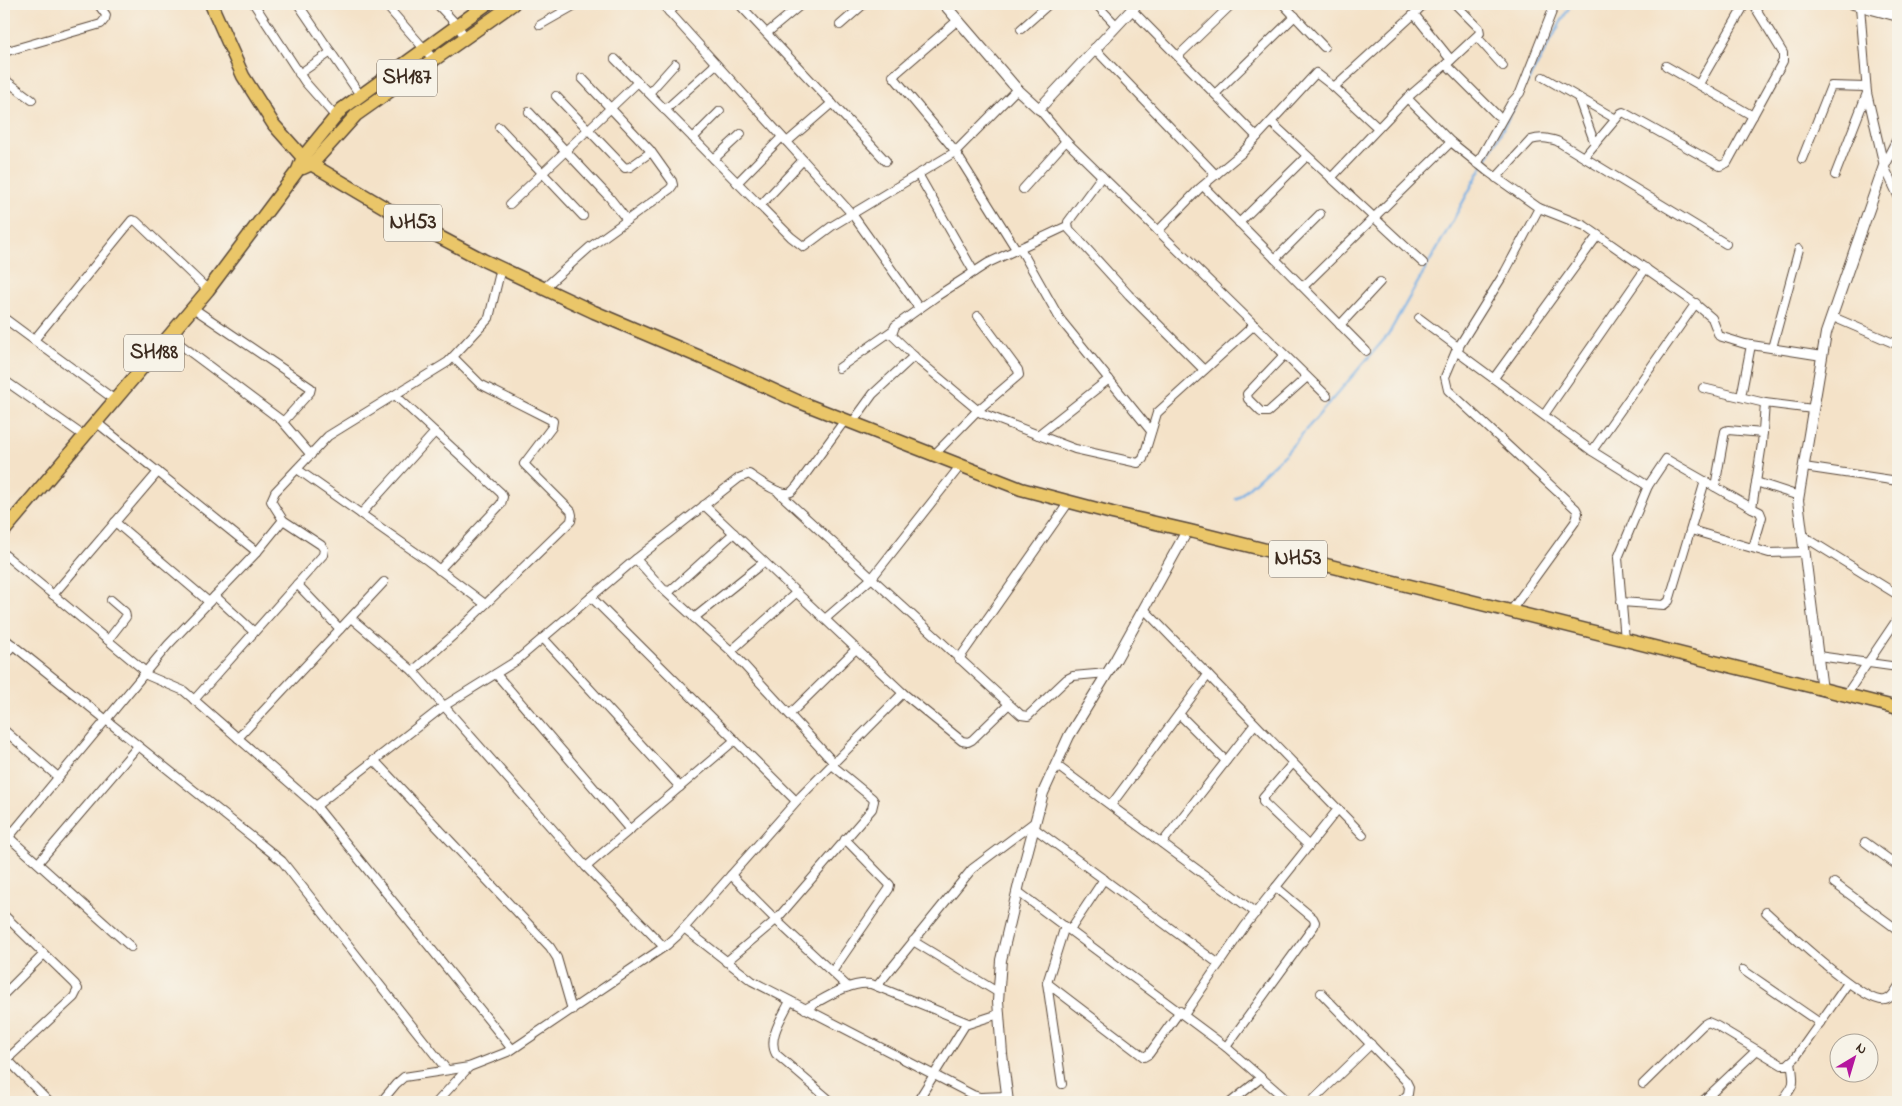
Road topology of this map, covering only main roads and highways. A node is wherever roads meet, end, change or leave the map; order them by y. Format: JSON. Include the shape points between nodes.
{"nodes":[{"id":1,"x":211,"y":4,"type":"edge"},
{"id":2,"x":487,"y":4,"type":"edge"},
{"id":3,"x":513,"y":4,"type":"edge"},
{"id":4,"x":396,"y":69,"type":"junction"},
{"id":5,"x":404,"y":81,"type":"junction"},
{"id":6,"x":307,"y":161,"type":"junction"},
{"id":7,"x":298,"y":170,"type":"joint"},
{"id":8,"x":4,"y":531,"type":"edge"},
{"id":9,"x":1898,"y":708,"type":"edge"}],
"edges":[{"from":1,"to":6,"type":"main road","number":"NH53","via":[[243,76],[274,125]]},
{"from":2,"to":4,"type":"main road","number":"SH187"},
{"from":3,"to":5,"type":"main road","number":"SH187"},
{"from":4,"to":5,"type":"main road"},
{"from":4,"to":6,"type":"main road","number":"SH187","via":[[335,116]]},
{"from":5,"to":6,"type":"main road","number":"SH187","via":[[351,118]]},
{"from":6,"to":7,"type":"main road","number":"SH187"},
{"from":6,"to":9,"type":"main road","number":"NH53","via":[[394,213],[594,312],[797,401],[1021,488]]},
{"from":7,"to":8,"type":"main road","number":"SH188","via":[[208,290]]}]}
